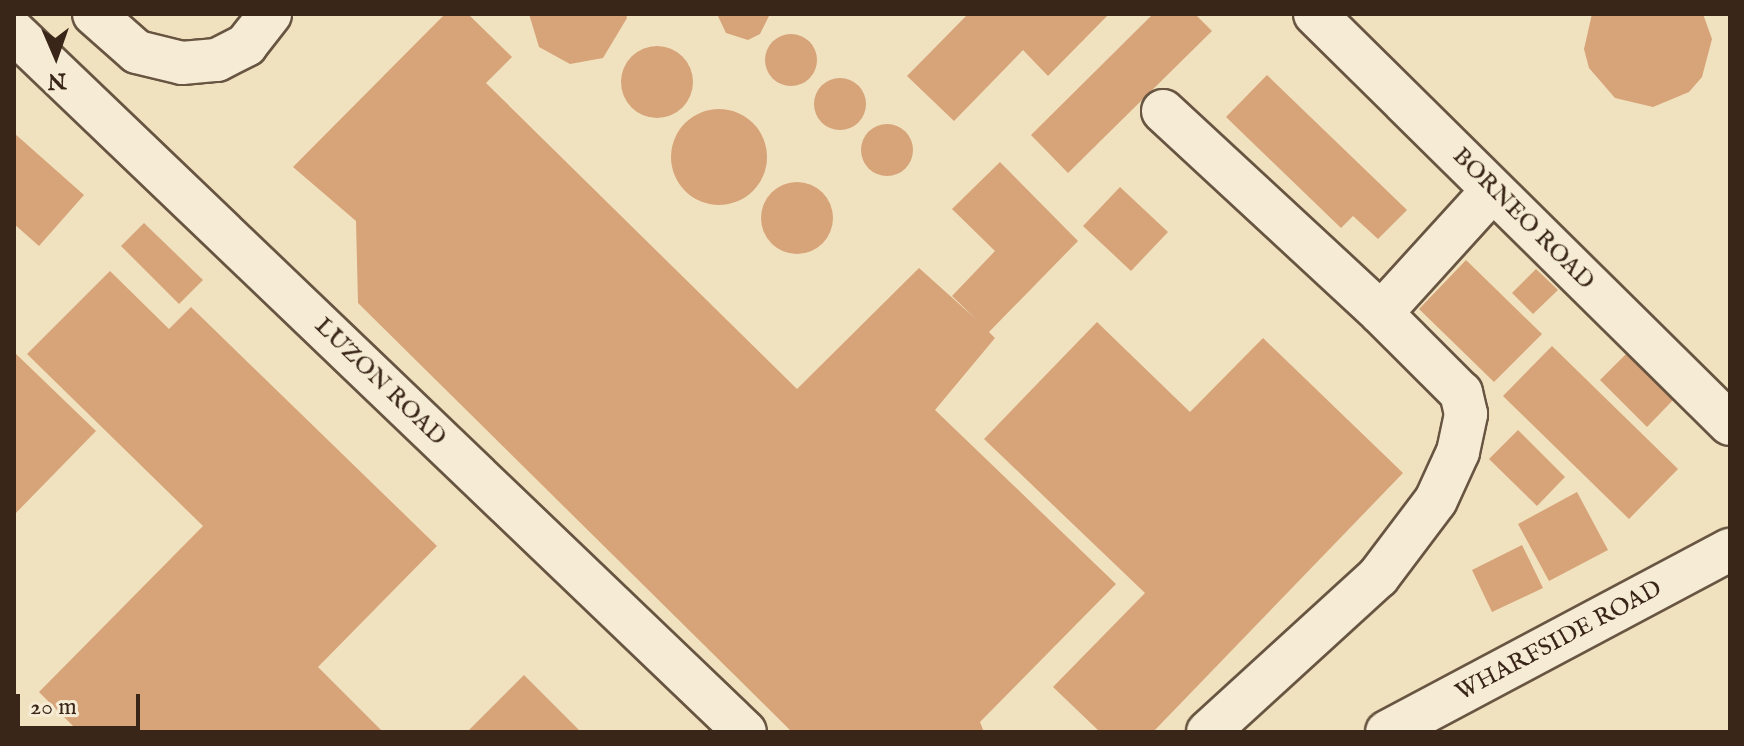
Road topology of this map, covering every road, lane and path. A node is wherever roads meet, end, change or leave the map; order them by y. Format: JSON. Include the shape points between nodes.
{"nodes":[{"id":1,"x":94,"y":14,"type":"edge"},
{"id":2,"x":270,"y":14,"type":"edge"},
{"id":3,"x":1315,"y":14,"type":"edge"},
{"id":4,"x":14,"y":32,"type":"edge"},
{"id":5,"x":1163,"y":111,"type":"dead end"},
{"id":6,"x":1493,"y":190,"type":"junction"},
{"id":7,"x":1381,"y":313,"type":"junction"},
{"id":8,"x":1730,"y":424,"type":"edge"},
{"id":9,"x":1730,"y":550,"type":"edge"},
{"id":10,"x":745,"y":732,"type":"edge"},
{"id":11,"x":1208,"y":732,"type":"edge"},
{"id":12,"x":1387,"y":732,"type":"edge"}],
"edges":[{"from":1,"to":2,"type":"street","via":[[137,52],[182,63],[217,60],[246,45]]},
{"from":3,"to":6,"type":"street","name":"BORNEO ROAD"},
{"from":4,"to":10,"type":"street","name":"LUZON ROAD"},
{"from":5,"to":7,"type":"street"},
{"from":6,"to":7,"type":"street"},
{"from":6,"to":8,"type":"street","name":"BORNEO ROAD"},
{"from":7,"to":11,"type":"street","via":[[1461,393],[1466,414],[1458,452],[1416,532],[1378,577]]},
{"from":9,"to":12,"type":"street","name":"WHARFSIDE ROAD"}]}
